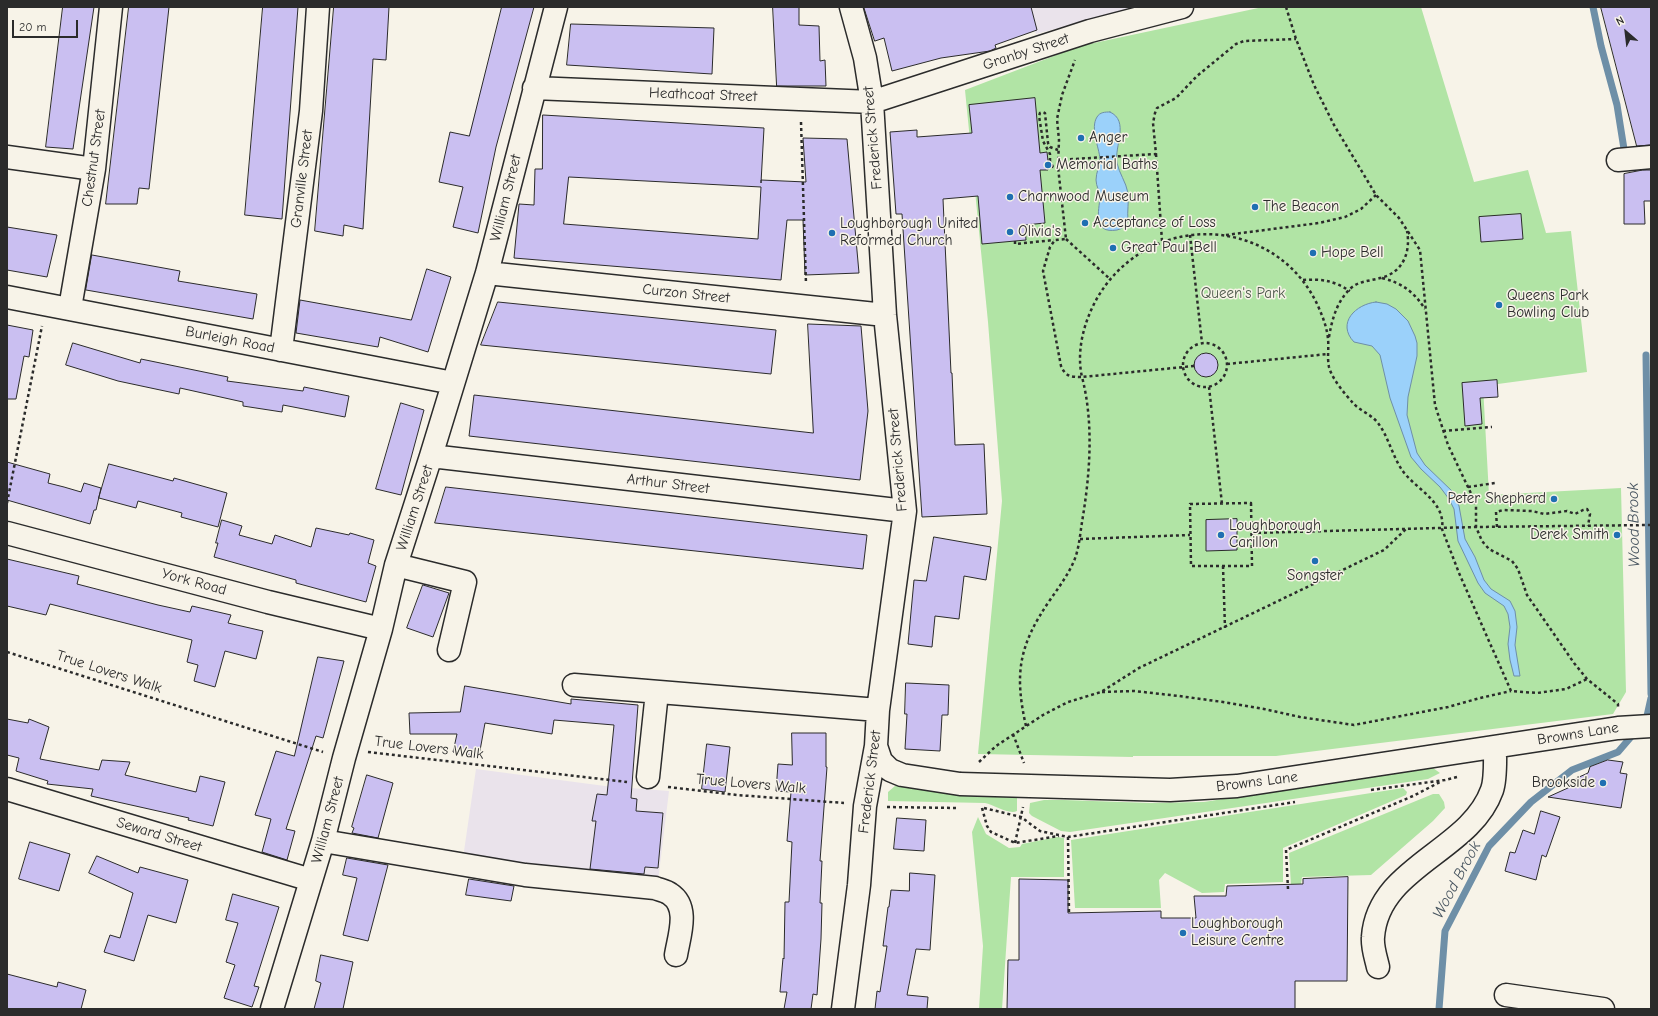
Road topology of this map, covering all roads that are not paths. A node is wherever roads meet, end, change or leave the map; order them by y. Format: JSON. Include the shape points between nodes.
{"nodes":[{"id":1,"x":111,"y":7,"type":"edge"},
{"id":2,"x":318,"y":7,"type":"edge"},
{"id":3,"x":556,"y":7,"type":"edge"},
{"id":4,"x":851,"y":7,"type":"edge"},
{"id":5,"x":1182,"y":7,"type":"edge"},
{"id":6,"x":534,"y":88,"type":"junction"},
{"id":7,"x":872,"y":102,"type":"junction"},
{"id":8,"x":7,"y":157,"type":"edge"},
{"id":9,"x":1651,"y":157,"type":"edge"},
{"id":10,"x":1618,"y":160,"type":"dead end"},
{"id":11,"x":94,"y":168,"type":"junction"},
{"id":12,"x":487,"y":273,"type":"junction"},
{"id":13,"x":7,"y":297,"type":"edge"},
{"id":14,"x":70,"y":308,"type":"junction"},
{"id":15,"x":885,"y":315,"type":"junction"},
{"id":16,"x":281,"y":350,"type":"junction"},
{"id":17,"x":453,"y":383,"type":"junction"},
{"id":18,"x":432,"y":456,"type":"junction"},
{"id":19,"x":905,"y":511,"type":"junction"},
{"id":20,"x":7,"y":532,"type":"edge"},
{"id":21,"x":396,"y":565,"type":"junction"},
{"id":22,"x":381,"y":629,"type":"junction"},
{"id":23,"x":449,"y":650,"type":"dead end"},
{"id":24,"x":574,"y":685,"type":"dead end"},
{"id":25,"x":657,"y":692,"type":"junction"},
{"id":26,"x":878,"y":710,"type":"junction"},
{"id":27,"x":1651,"y":726,"type":"edge"},
{"id":28,"x":876,"y":746,"type":"junction"},
{"id":29,"x":1495,"y":747,"type":"junction"},
{"id":30,"x":649,"y":782,"type":"road end"},
{"id":31,"x":7,"y":789,"type":"edge"},
{"id":32,"x":323,"y":841,"type":"junction"},
{"id":33,"x":311,"y":880,"type":"junction"},
{"id":34,"x":676,"y":955,"type":"dead end"},
{"id":35,"x":1378,"y":967,"type":"dead end"},
{"id":36,"x":1506,"y":995,"type":"dead end"},
{"id":37,"x":272,"y":1009,"type":"edge"},
{"id":38,"x":844,"y":1009,"type":"edge"},
{"id":39,"x":1603,"y":1009,"type":"edge"}],
"edges":[{"from":1,"to":11,"type":"street","name":"Chestnut Street"},
{"from":2,"to":16,"type":"street","name":"Granville Street","via":[[310,111]]},
{"from":3,"to":6,"type":"street","name":"William Street"},
{"from":4,"to":7,"type":"street","name":"Frederick Street","via":[[865,58]]},
{"from":5,"to":7,"type":"street","name":"Granby Street","via":[[1076,36]]},
{"from":6,"to":7,"type":"street","name":"Heathcoat Street"},
{"from":6,"to":12,"type":"street","name":"William Street"},
{"from":7,"to":15,"type":"street","name":"Frederick Street"},
{"from":8,"to":11,"type":"street"},
{"from":9,"to":10,"type":"street"},
{"from":11,"to":14,"type":"street","name":"Chestnut Street"},
{"from":12,"to":15,"type":"street","name":"Curzon Street"},
{"from":12,"to":17,"type":"street","name":"William Street"},
{"from":13,"to":14,"type":"street","name":"Burleigh Road"},
{"from":14,"to":16,"type":"street","name":"Burleigh Road"},
{"from":15,"to":19,"type":"street","name":"Frederick Street"},
{"from":16,"to":17,"type":"street","name":"Burleigh Road"},
{"from":17,"to":18,"type":"street","name":"William Street"},
{"from":18,"to":19,"type":"street","name":"Arthur Street"},
{"from":18,"to":21,"type":"street","name":"William Street"},
{"from":19,"to":26,"type":"street","name":"Frederick Street"},
{"from":20,"to":22,"type":"street","name":"York Road","via":[[268,602]]},
{"from":21,"to":22,"type":"street","name":"William Street"},
{"from":21,"to":23,"type":"street","via":[[465,582]]},
{"from":22,"to":32,"type":"street","name":"William Street"},
{"from":24,"to":25,"type":"street"},
{"from":25,"to":26,"type":"street"},
{"from":25,"to":30,"type":"street"},
{"from":26,"to":28,"type":"street","name":"Frederick Street"},
{"from":27,"to":29,"type":"street","name":"Browns Lane"},
{"from":28,"to":29,"type":"street","name":"Browns Lane","via":[[881,761],[890,770],[902,775],[960,784],[1170,790],[1238,786]]},
{"from":28,"to":38,"type":"street","name":"Frederick Street","via":[[865,806],[859,885]]},
{"from":29,"to":35,"type":"street","via":[[1493,789],[1478,816],[1390,892],[1378,911],[1373,938]]},
{"from":31,"to":33,"type":"street","name":"Seward Street"},
{"from":32,"to":33,"type":"street","name":"William Street"},
{"from":32,"to":34,"type":"street","via":[[525,875],[655,888],[669,893],[680,905],[682,919]]},
{"from":33,"to":37,"type":"street","name":"William Street"},
{"from":36,"to":39,"type":"street"}]}
